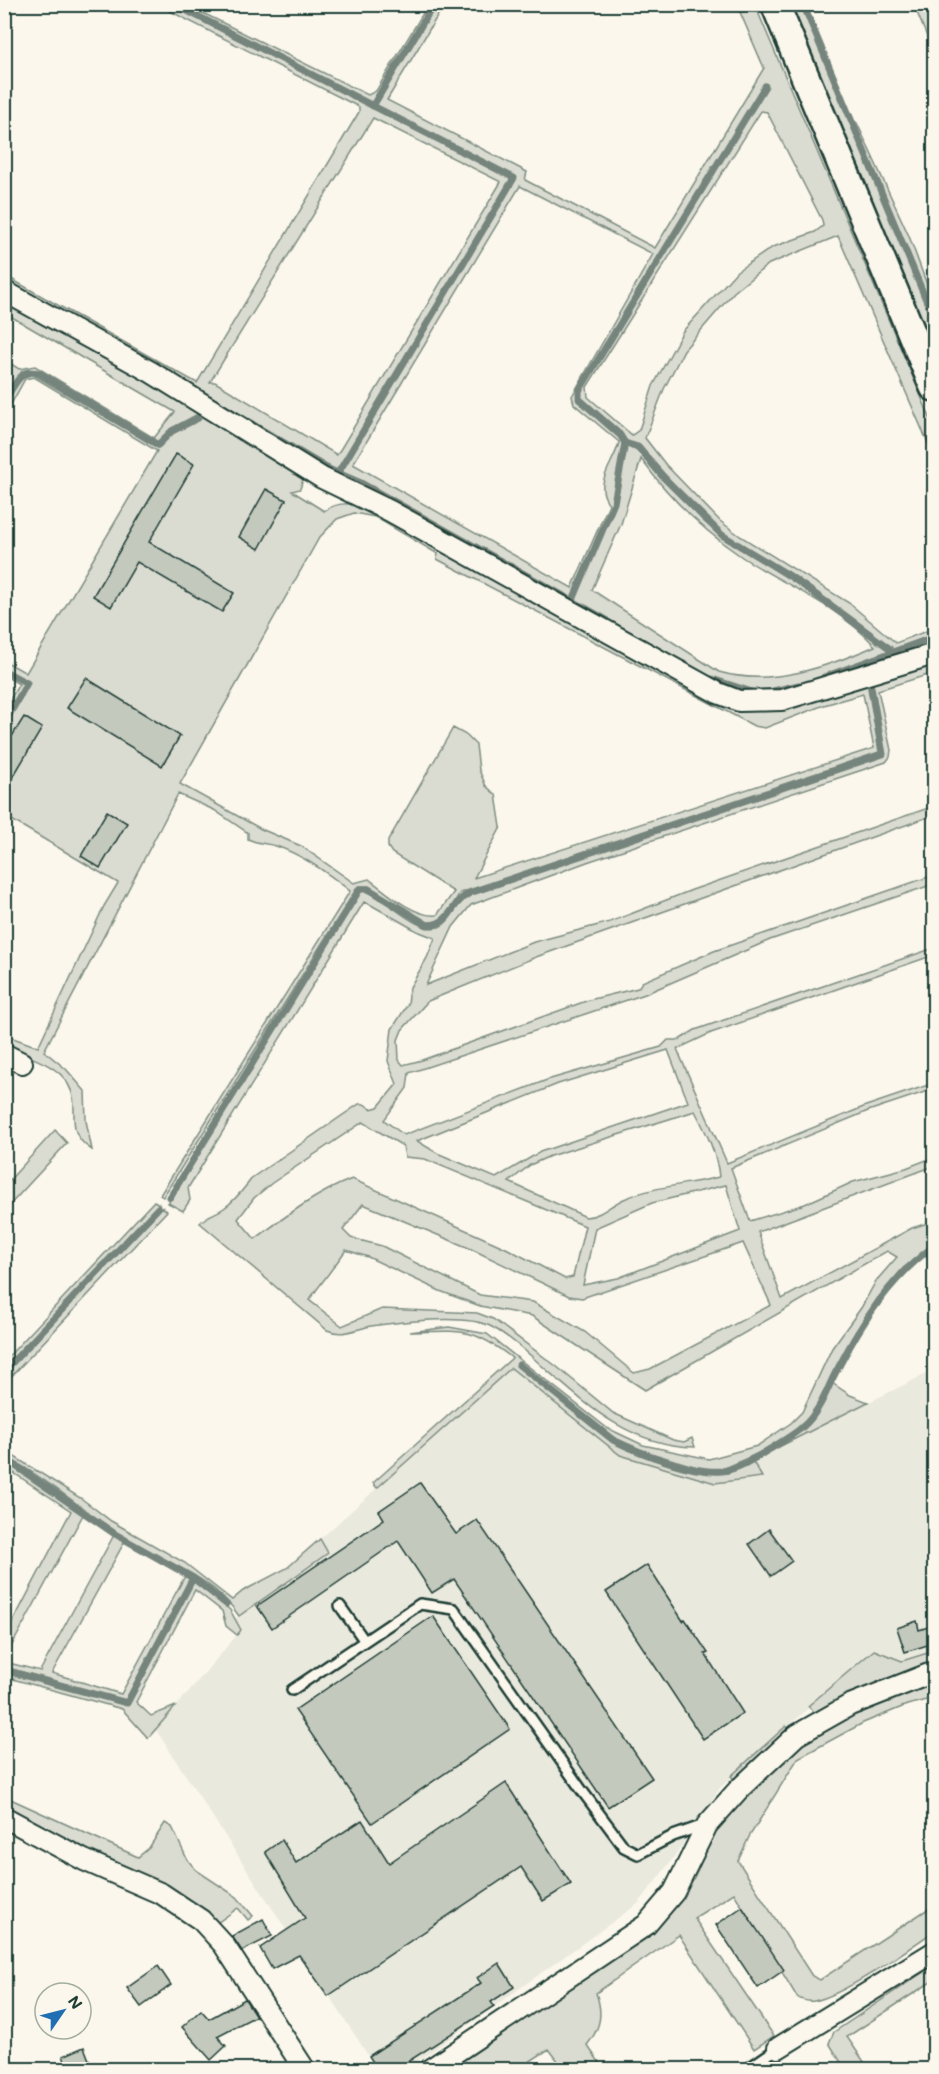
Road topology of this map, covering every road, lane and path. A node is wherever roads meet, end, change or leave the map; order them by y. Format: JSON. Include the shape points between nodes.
{"nodes":[{"id":1,"x":775,"y":4,"type":"edge"},
{"id":2,"x":4,"y":291,"type":"edge"},
{"id":3,"x":934,"y":387,"type":"edge"},
{"id":4,"x":934,"y":654,"type":"edge"},
{"id":5,"x":4,"y":1053,"type":"edge"},
{"id":6,"x":22,"y":1063,"type":"dead end"},
{"id":7,"x":340,"y":1606,"type":"dead end"},
{"id":8,"x":364,"y":1640,"type":"junction"},
{"id":9,"x":934,"y":1672,"type":"edge"},
{"id":10,"x":292,"y":1690,"type":"dead end"},
{"id":11,"x":4,"y":1817,"type":"edge"},
{"id":12,"x":707,"y":1824,"type":"junction"},
{"id":13,"x":934,"y":1952,"type":"edge"},
{"id":14,"x":778,"y":2048,"type":"joint"},
{"id":15,"x":305,"y":2070,"type":"edge"},
{"id":16,"x":429,"y":2070,"type":"edge"},
{"id":17,"x":746,"y":2070,"type":"edge"}],
"edges":[{"from":1,"to":3,"type":"main road"},
{"from":2,"to":4,"type":"street","via":[[151,372],[322,478],[390,511],[708,688],[739,701],[782,700],[811,694]]},
{"from":5,"to":6,"type":"street"},
{"from":7,"to":8,"type":"lane"},
{"from":8,"to":10,"type":"lane"},
{"from":8,"to":12,"type":"lane","via":[[420,1604],[454,1609],[624,1847],[638,1854]]},
{"from":9,"to":12,"type":"street","via":[[850,1705],[797,1735]]},
{"from":11,"to":15,"type":"street","via":[[84,1860],[162,1894],[201,1920],[224,1945]]},
{"from":12,"to":16,"type":"street","via":[[674,1892],[646,1925]]},
{"from":13,"to":14,"type":"street"},
{"from":14,"to":17,"type":"lane"}]}
